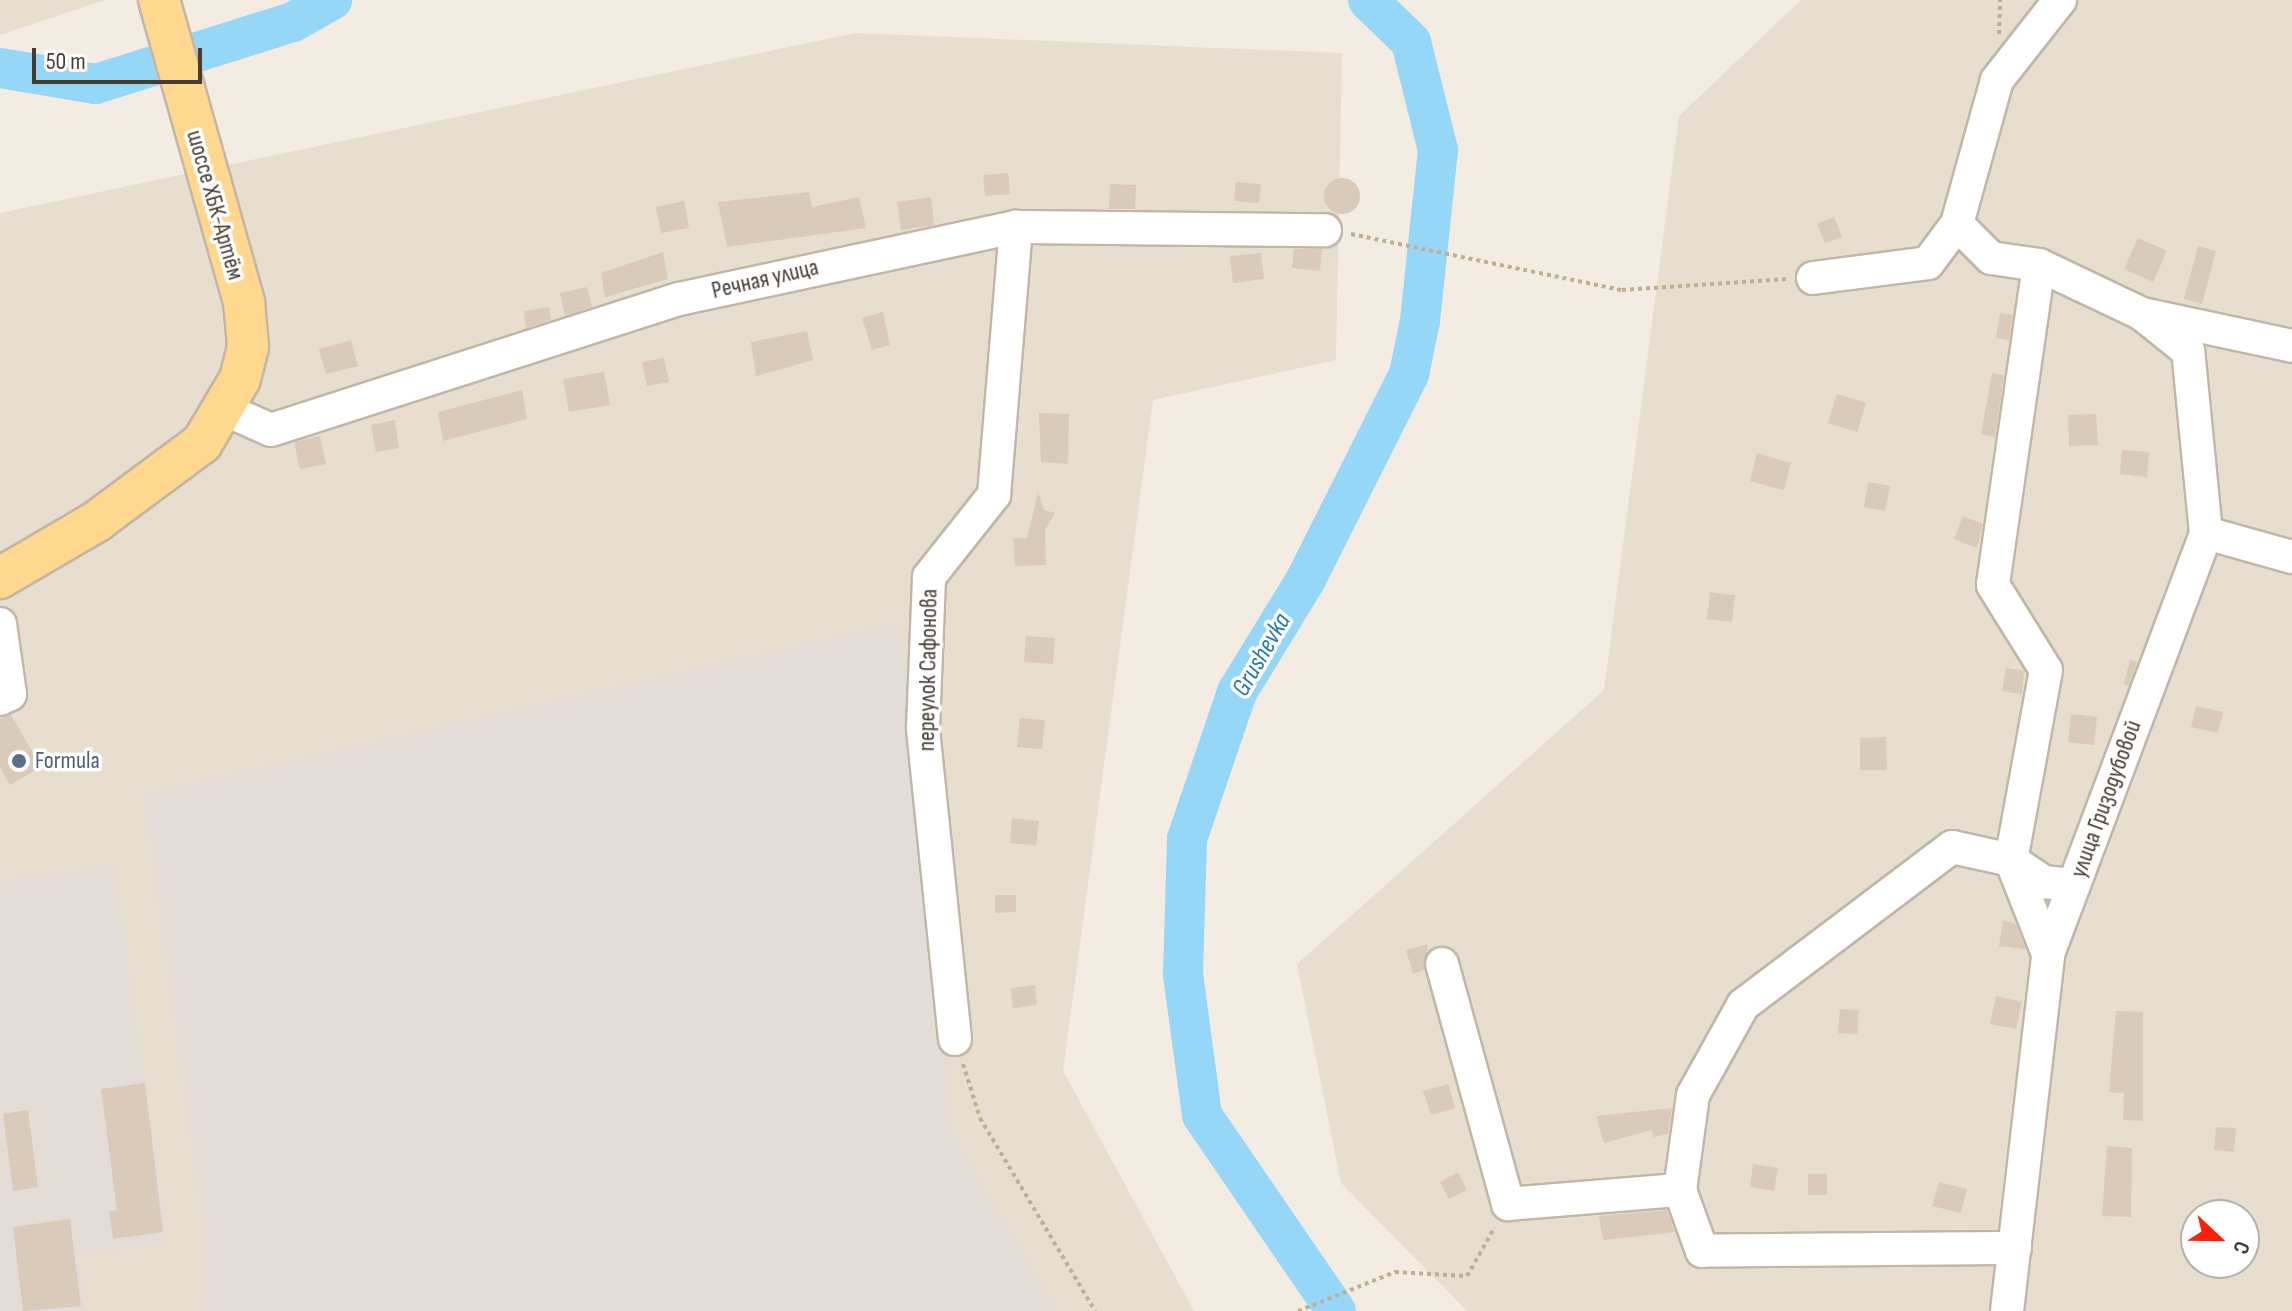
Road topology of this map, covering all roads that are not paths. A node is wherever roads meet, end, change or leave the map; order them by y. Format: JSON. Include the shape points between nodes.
{"nodes":[{"id":1,"x":2060,"y":0,"type":"edge"},
{"id":2,"x":160,"y":3,"type":"edge"},
{"id":3,"x":1957,"y":224,"type":"junction"},
{"id":4,"x":1016,"y":227,"type":"junction"},
{"id":5,"x":1325,"y":230,"type":"road end"},
{"id":6,"x":2039,"y":265,"type":"junction"},
{"id":7,"x":1813,"y":278,"type":"road end"},
{"id":8,"x":2142,"y":314,"type":"junction"},
{"id":9,"x":2292,"y":346,"type":"edge"},
{"id":10,"x":226,"y":410,"type":"junction"},
{"id":11,"x":2206,"y":533,"type":"junction"},
{"id":12,"x":2292,"y":557,"type":"edge"},
{"id":13,"x":0,"y":578,"type":"edge"},
{"id":14,"x":0,"y":624,"type":"edge"},
{"id":15,"x":0,"y":699,"type":"edge"},
{"id":16,"x":2011,"y":860,"type":"junction"},
{"id":17,"x":2074,"y":885,"type":"junction"},
{"id":18,"x":2048,"y":954,"type":"junction"},
{"id":19,"x":1442,"y":964,"type":"dead end"},
{"id":20,"x":955,"y":1039,"type":"road end"},
{"id":21,"x":1680,"y":1190,"type":"junction"},
{"id":22,"x":2015,"y":1248,"type":"junction"},
{"id":23,"x":2007,"y":1311,"type":"edge"}],
"edges":[{"from":1,"to":3,"type":"street","via":[[1997,80]]},
{"from":2,"to":10,"type":"main road","name":"шоссе ХБК-Артём","via":[[244,302],[248,346]]},
{"from":3,"to":6,"type":"street","via":[[1991,258]]},
{"from":3,"to":7,"type":"street","via":[[1928,263]]},
{"from":4,"to":5,"type":"street","name":"Речная улица"},
{"from":4,"to":10,"type":"street","name":"Речная улица","via":[[679,299],[271,430]]},
{"from":4,"to":20,"type":"street","name":"переулок Сафонова","via":[[994,495],[929,577],[923,728]]},
{"from":6,"to":8,"type":"street"},
{"from":6,"to":16,"type":"street","via":[[1993,585],[2046,670]]},
{"from":8,"to":9,"type":"street"},
{"from":8,"to":11,"type":"street","name":"улица Гризодубовой","via":[[2188,351]]},
{"from":10,"to":13,"type":"main road","name":"шоссе ХБК-Артём","via":[[202,443],[109,513]]},
{"from":11,"to":12,"type":"street"},
{"from":11,"to":17,"type":"street","name":"улица Гризодубовой"},
{"from":14,"to":15,"type":"street","via":[[10,694]]},
{"from":16,"to":17,"type":"street","via":[[2044,882]]},
{"from":16,"to":18,"type":"street"},
{"from":16,"to":21,"type":"street","via":[[1952,847],[1743,1005],[1693,1095]]},
{"from":17,"to":18,"type":"street","name":"улица Гризодубовой"},
{"from":18,"to":22,"type":"street","name":"улица Гризодубовой"},
{"from":19,"to":21,"type":"street","via":[[1508,1204]]},
{"from":21,"to":22,"type":"street","via":[[1702,1251]]},
{"from":22,"to":23,"type":"street","name":"улица Гризодубовой"}]}
